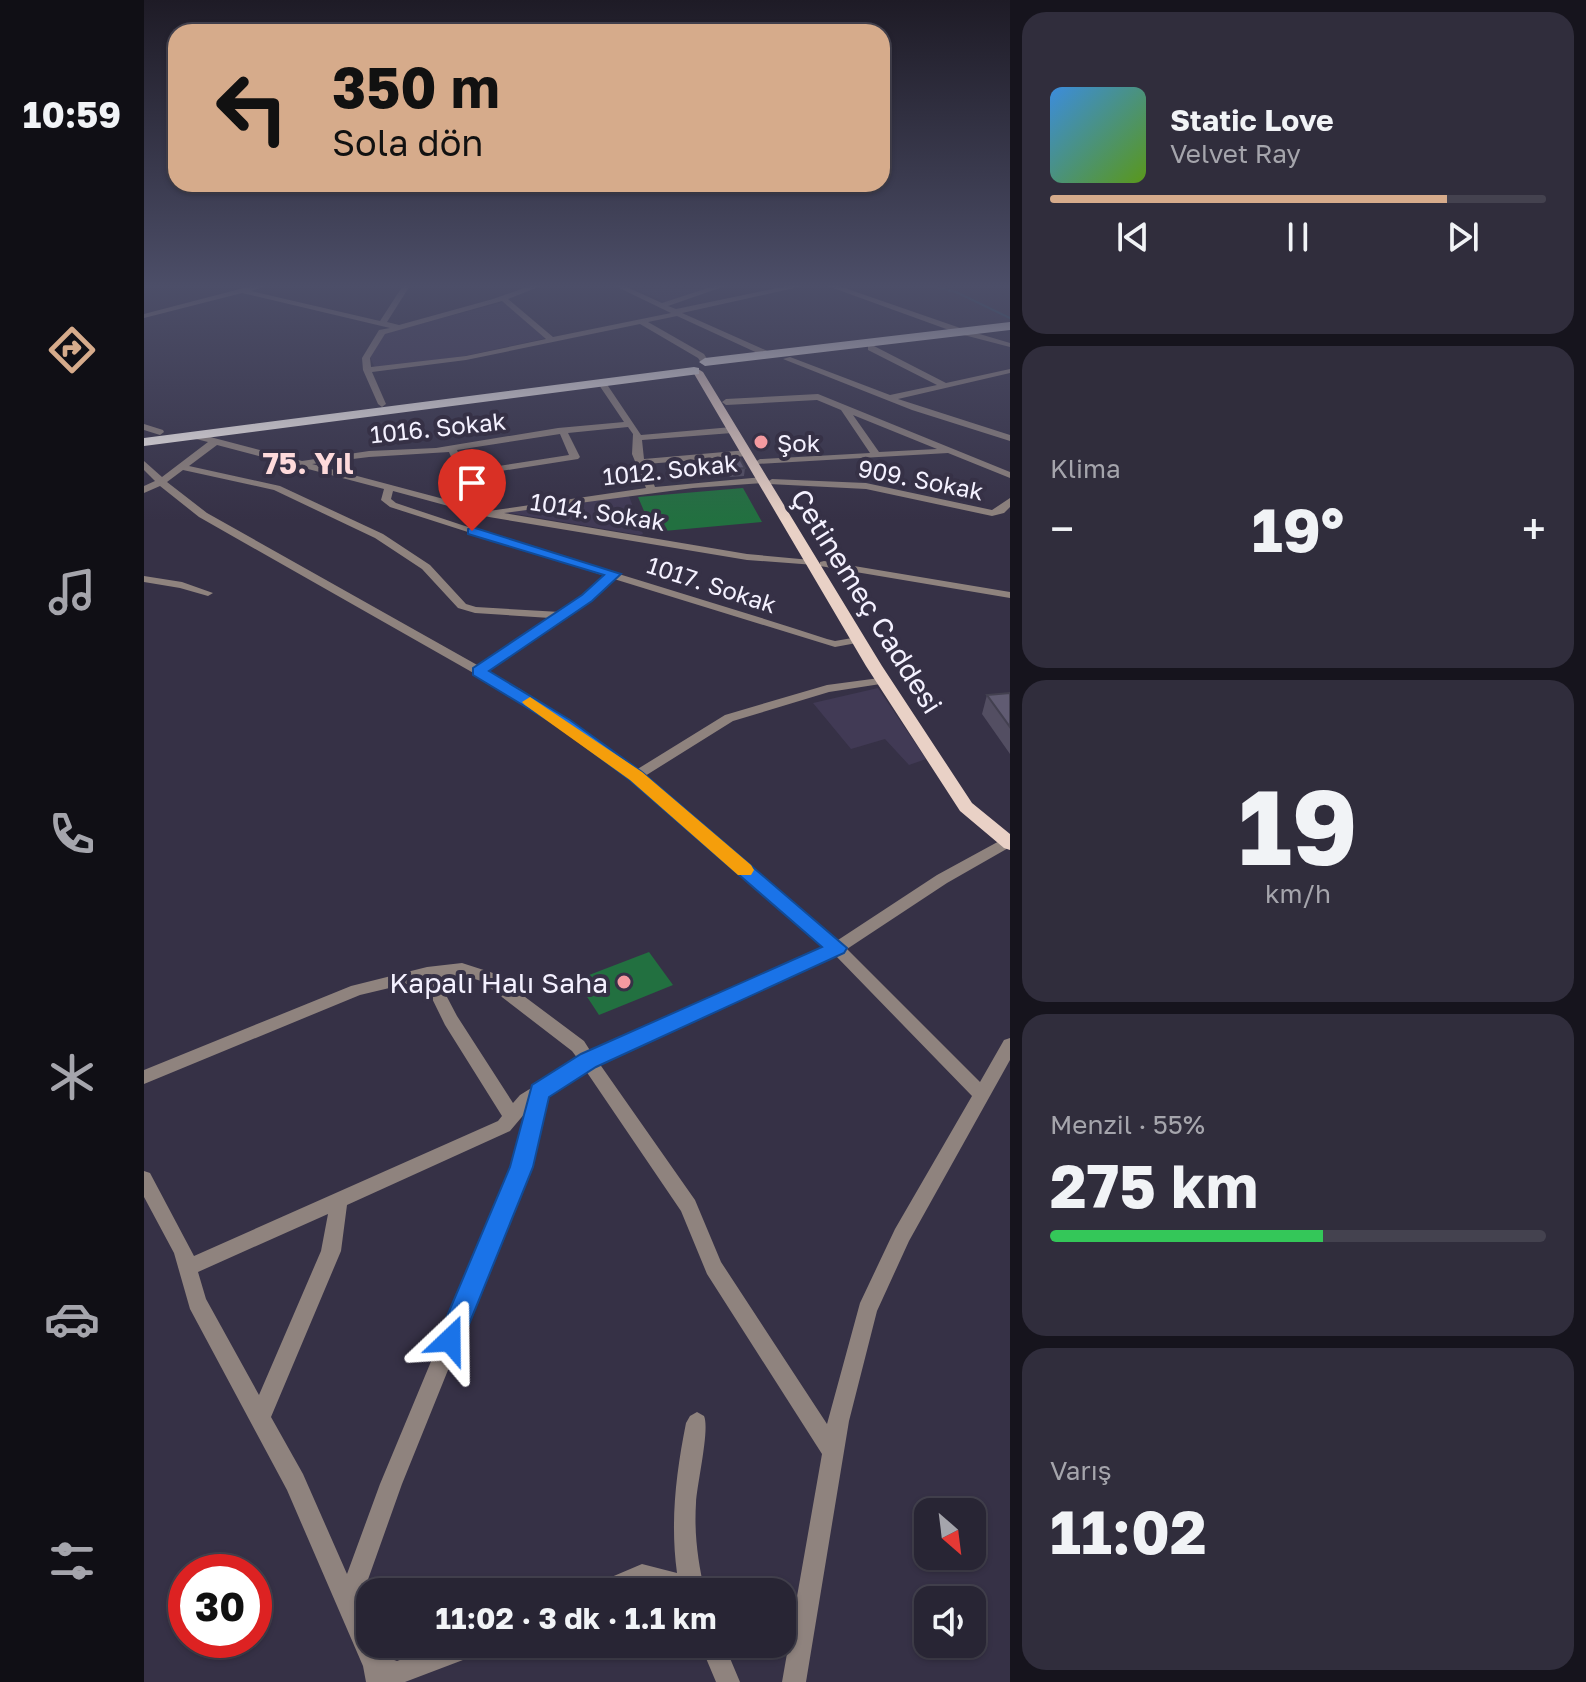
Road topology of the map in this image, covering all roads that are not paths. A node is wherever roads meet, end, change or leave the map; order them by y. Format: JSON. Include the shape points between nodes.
{"nodes":[{"id":1,"x":366,"y":362,"type":"edge"},
{"id":2,"x":429,"y":362,"type":"edge"},
{"id":3,"x":700,"y":362,"type":"edge"},
{"id":4,"x":729,"y":362,"type":"edge"},
{"id":5,"x":753,"y":362,"type":"edge"},
{"id":6,"x":796,"y":362,"type":"edge"},
{"id":7,"x":900,"y":362,"type":"edge"},
{"id":8,"x":700,"y":368,"type":"junction"},
{"id":9,"x":367,"y":370,"type":"junction"},
{"id":10,"x":1010,"y":371,"type":"edge"},
{"id":11,"x":601,"y":382,"type":"junction"},
{"id":12,"x":944,"y":385,"type":"junction"},
{"id":13,"x":874,"y":392,"type":"junction"},
{"id":14,"x":862,"y":397,"type":"dead end"},
{"id":15,"x":890,"y":398,"type":"junction"},
{"id":16,"x":726,"y":402,"type":"junction"},
{"id":17,"x":382,"y":404,"type":"junction"},
{"id":18,"x":844,"y":404,"type":"junction"},
{"id":19,"x":631,"y":424,"type":"junction"},
{"id":20,"x":144,"y":427,"type":"edge"},
{"id":21,"x":732,"y":430,"type":"junction"},
{"id":22,"x":563,"y":431,"type":"junction"},
{"id":23,"x":160,"y":432,"type":"junction"},
{"id":24,"x":144,"y":434,"type":"edge"},
{"id":25,"x":195,"y":436,"type":"junction"},
{"id":26,"x":637,"y":438,"type":"junction"},
{"id":27,"x":1010,"y":438,"type":"edge"},
{"id":28,"x":216,"y":441,"type":"junction"},
{"id":29,"x":144,"y":442,"type":"edge"},
{"id":30,"x":452,"y":449,"type":"junction"},
{"id":31,"x":951,"y":450,"type":"junction"},
{"id":32,"x":876,"y":454,"type":"junction"},
{"id":33,"x":754,"y":457,"type":"junction"},
{"id":34,"x":640,"y":462,"type":"junction"},
{"id":35,"x":298,"y":463,"type":"junction"},
{"id":36,"x":144,"y":464,"type":"edge"},
{"id":37,"x":181,"y":467,"type":"junction"},
{"id":38,"x":1010,"y":475,"type":"edge"},
{"id":39,"x":767,"y":481,"type":"junction"},
{"id":40,"x":161,"y":482,"type":"junction"},
{"id":41,"x":389,"y":487,"type":"junction"},
{"id":42,"x":144,"y":490,"type":"edge"},
{"id":43,"x":651,"y":490,"type":"junction"},
{"id":44,"x":1010,"y":501,"type":"edge"},
{"id":45,"x":486,"y":513,"type":"junction"},
{"id":46,"x":817,"y":564,"type":"junction"},
{"id":47,"x":614,"y":574,"type":"junction"},
{"id":48,"x":144,"y":579,"type":"edge"},
{"id":49,"x":208,"y":593,"type":"dead end"},
{"id":50,"x":1010,"y":595,"type":"edge"},
{"id":51,"x":561,"y":615,"type":"junction"},
{"id":52,"x":858,"y":640,"type":"junction"},
{"id":53,"x":478,"y":672,"type":"junction"},
{"id":54,"x":883,"y":680,"type":"junction"},
{"id":55,"x":636,"y":776,"type":"junction"},
{"id":56,"x":1009,"y":840,"type":"edge"},
{"id":57,"x":837,"y":948,"type":"junction"},
{"id":58,"x":427,"y":973,"type":"junction"},
{"id":59,"x":1010,"y":1045,"type":"edge"},
{"id":60,"x":589,"y":1060,"type":"junction"},
{"id":61,"x":144,"y":1077,"type":"edge"},
{"id":62,"x":540,"y":1092,"type":"junction"},
{"id":63,"x":982,"y":1095,"type":"junction"},
{"id":64,"x":512,"y":1116,"type":"junction"},
{"id":65,"x":144,"y":1179,"type":"edge"},
{"id":66,"x":339,"y":1200,"type":"junction"},
{"id":67,"x":187,"y":1268,"type":"junction"},
{"id":68,"x":260,"y":1418,"type":"junction"},
{"id":69,"x":697,"y":1423,"type":"dead end"},
{"id":70,"x":833,"y":1452,"type":"junction"},
{"id":71,"x":689,"y":1578,"type":"edge"},
{"id":72,"x":347,"y":1605,"type":"junction"},
{"id":73,"x":438,"y":1658,"type":"edge"},
{"id":74,"x":718,"y":1658,"type":"edge"},
{"id":75,"x":376,"y":1673,"type":"edge"},
{"id":76,"x":728,"y":1682,"type":"edge"},
{"id":77,"x":794,"y":1682,"type":"edge"}],
"edges":[{"from":1,"to":9,"type":"street"},
{"from":2,"to":9,"type":"street"},
{"from":3,"to":8,"type":"street"},
{"from":4,"to":8,"type":"highway"},
{"from":5,"to":8,"type":"highway"},
{"from":6,"to":13,"type":"street"},
{"from":7,"to":12,"type":"street"},
{"from":8,"to":11,"type":"highway"},
{"from":8,"to":16,"type":"main road","name":"Çetinemeç Caddesi"},
{"from":8,"to":17,"type":"highway"},
{"from":8,"to":21,"type":"main road","name":"Çetinemeç Caddesi"},
{"from":9,"to":17,"type":"street"},
{"from":10,"to":12,"type":"street"},
{"from":11,"to":19,"type":"street"},
{"from":11,"to":25,"type":"highway"},
{"from":12,"to":15,"type":"street"},
{"from":13,"to":14,"type":"street"},
{"from":13,"to":15,"type":"street"},
{"from":15,"to":27,"type":"street"},
{"from":16,"to":18,"type":"street","via":[[803,396]]},
{"from":16,"to":33,"type":"main road","name":"Çetinemeç Caddesi"},
{"from":17,"to":23,"type":"highway"},
{"from":18,"to":31,"type":"street"},
{"from":18,"to":32,"type":"street"},
{"from":19,"to":22,"type":"street","name":"1016. Sokak"},
{"from":19,"to":26,"type":"street"},
{"from":20,"to":23,"type":"street"},
{"from":21,"to":26,"type":"street"},
{"from":21,"to":33,"type":"main road","name":"Çetinemeç Caddesi"},
{"from":22,"to":30,"type":"street","name":"1016. Sokak"},
{"from":22,"to":30,"type":"street","via":[[575,457],[466,479]]},
{"from":23,"to":24,"type":"highway"},
{"from":25,"to":28,"type":"street","name":"1014. Sokak"},
{"from":25,"to":29,"type":"highway"},
{"from":26,"to":34,"type":"street"},
{"from":28,"to":35,"type":"street","name":"1014. Sokak"},
{"from":28,"to":37,"type":"street"},
{"from":30,"to":35,"type":"street","name":"1016. Sokak"},
{"from":31,"to":32,"type":"street"},
{"from":31,"to":38,"type":"street"},
{"from":32,"to":33,"type":"street"},
{"from":33,"to":34,"type":"street"},
{"from":33,"to":39,"type":"main road","name":"Çetinemeç Caddesi"},
{"from":34,"to":43,"type":"street"},
{"from":35,"to":41,"type":"street","name":"1014. Sokak"},
{"from":36,"to":40,"type":"street"},
{"from":37,"to":40,"type":"street"},
{"from":37,"to":51,"type":"street","via":[[277,488],[379,536],[426,567],[462,606]]},
{"from":39,"to":43,"type":"street","name":"1012. Sokak"},
{"from":39,"to":44,"type":"street","name":"909. Sokak","via":[[866,486],[992,513]]},
{"from":39,"to":46,"type":"main road","name":"Çetinemeç Caddesi"},
{"from":40,"to":42,"type":"street"},
{"from":40,"to":53,"type":"street","via":[[203,515]]},
{"from":41,"to":45,"type":"street","name":"1014. Sokak"},
{"from":41,"to":47,"type":"street","name":"1017. Sokak","via":[[386,500],[393,505]]},
{"from":43,"to":45,"type":"street","name":"1012. Sokak"},
{"from":45,"to":46,"type":"street","name":"1014. Sokak"},
{"from":46,"to":50,"type":"street","name":"1014. Sokak"},
{"from":46,"to":52,"type":"main road","name":"Çetinemeç Caddesi"},
{"from":46,"to":56,"type":"main road","name":"Çetinemeç Caddesi","via":[[946,758]]},
{"from":47,"to":51,"type":"street"},
{"from":47,"to":52,"type":"street","name":"1017. Sokak","via":[[823,641]]},
{"from":48,"to":49,"type":"street"},
{"from":51,"to":53,"type":"street"},
{"from":52,"to":54,"type":"main road","name":"Çetinemeç Caddesi"},
{"from":53,"to":55,"type":"street"},
{"from":54,"to":55,"type":"street","via":[[827,689],[729,718]]},
{"from":54,"to":56,"type":"main road","name":"Çetinemeç Caddesi","via":[[966,807]]},
{"from":55,"to":57,"type":"street"},
{"from":56,"to":57,"type":"street"},
{"from":57,"to":60,"type":"street"},
{"from":57,"to":63,"type":"street"},
{"from":58,"to":60,"type":"street","via":[[462,969],[487,977],[565,1033]]},
{"from":58,"to":61,"type":"street","via":[[357,990]]},
{"from":58,"to":64,"type":"street"},
{"from":59,"to":63,"type":"street"},
{"from":60,"to":62,"type":"street"},
{"from":60,"to":70,"type":"street","via":[[688,1206],[714,1268]]},
{"from":62,"to":64,"type":"street"},
{"from":62,"to":72,"type":"street","via":[[521,1167]]},
{"from":63,"to":70,"type":"street","via":[[878,1282]]},
{"from":64,"to":66,"type":"street","via":[[504,1126]]},
{"from":65,"to":67,"type":"street"},
{"from":66,"to":67,"type":"street"},
{"from":66,"to":68,"type":"street","via":[[331,1251]]},
{"from":67,"to":68,"type":"street","via":[[197,1302]]},
{"from":68,"to":72,"type":"street","via":[[295,1482]]},
{"from":69,"to":71,"type":"street","via":[[689,1462],[684,1559]]},
{"from":70,"to":77,"type":"street"},
{"from":72,"to":75,"type":"street"},
{"from":73,"to":75,"type":"street","via":[[397,1673]]},
{"from":74,"to":76,"type":"street"}]}
